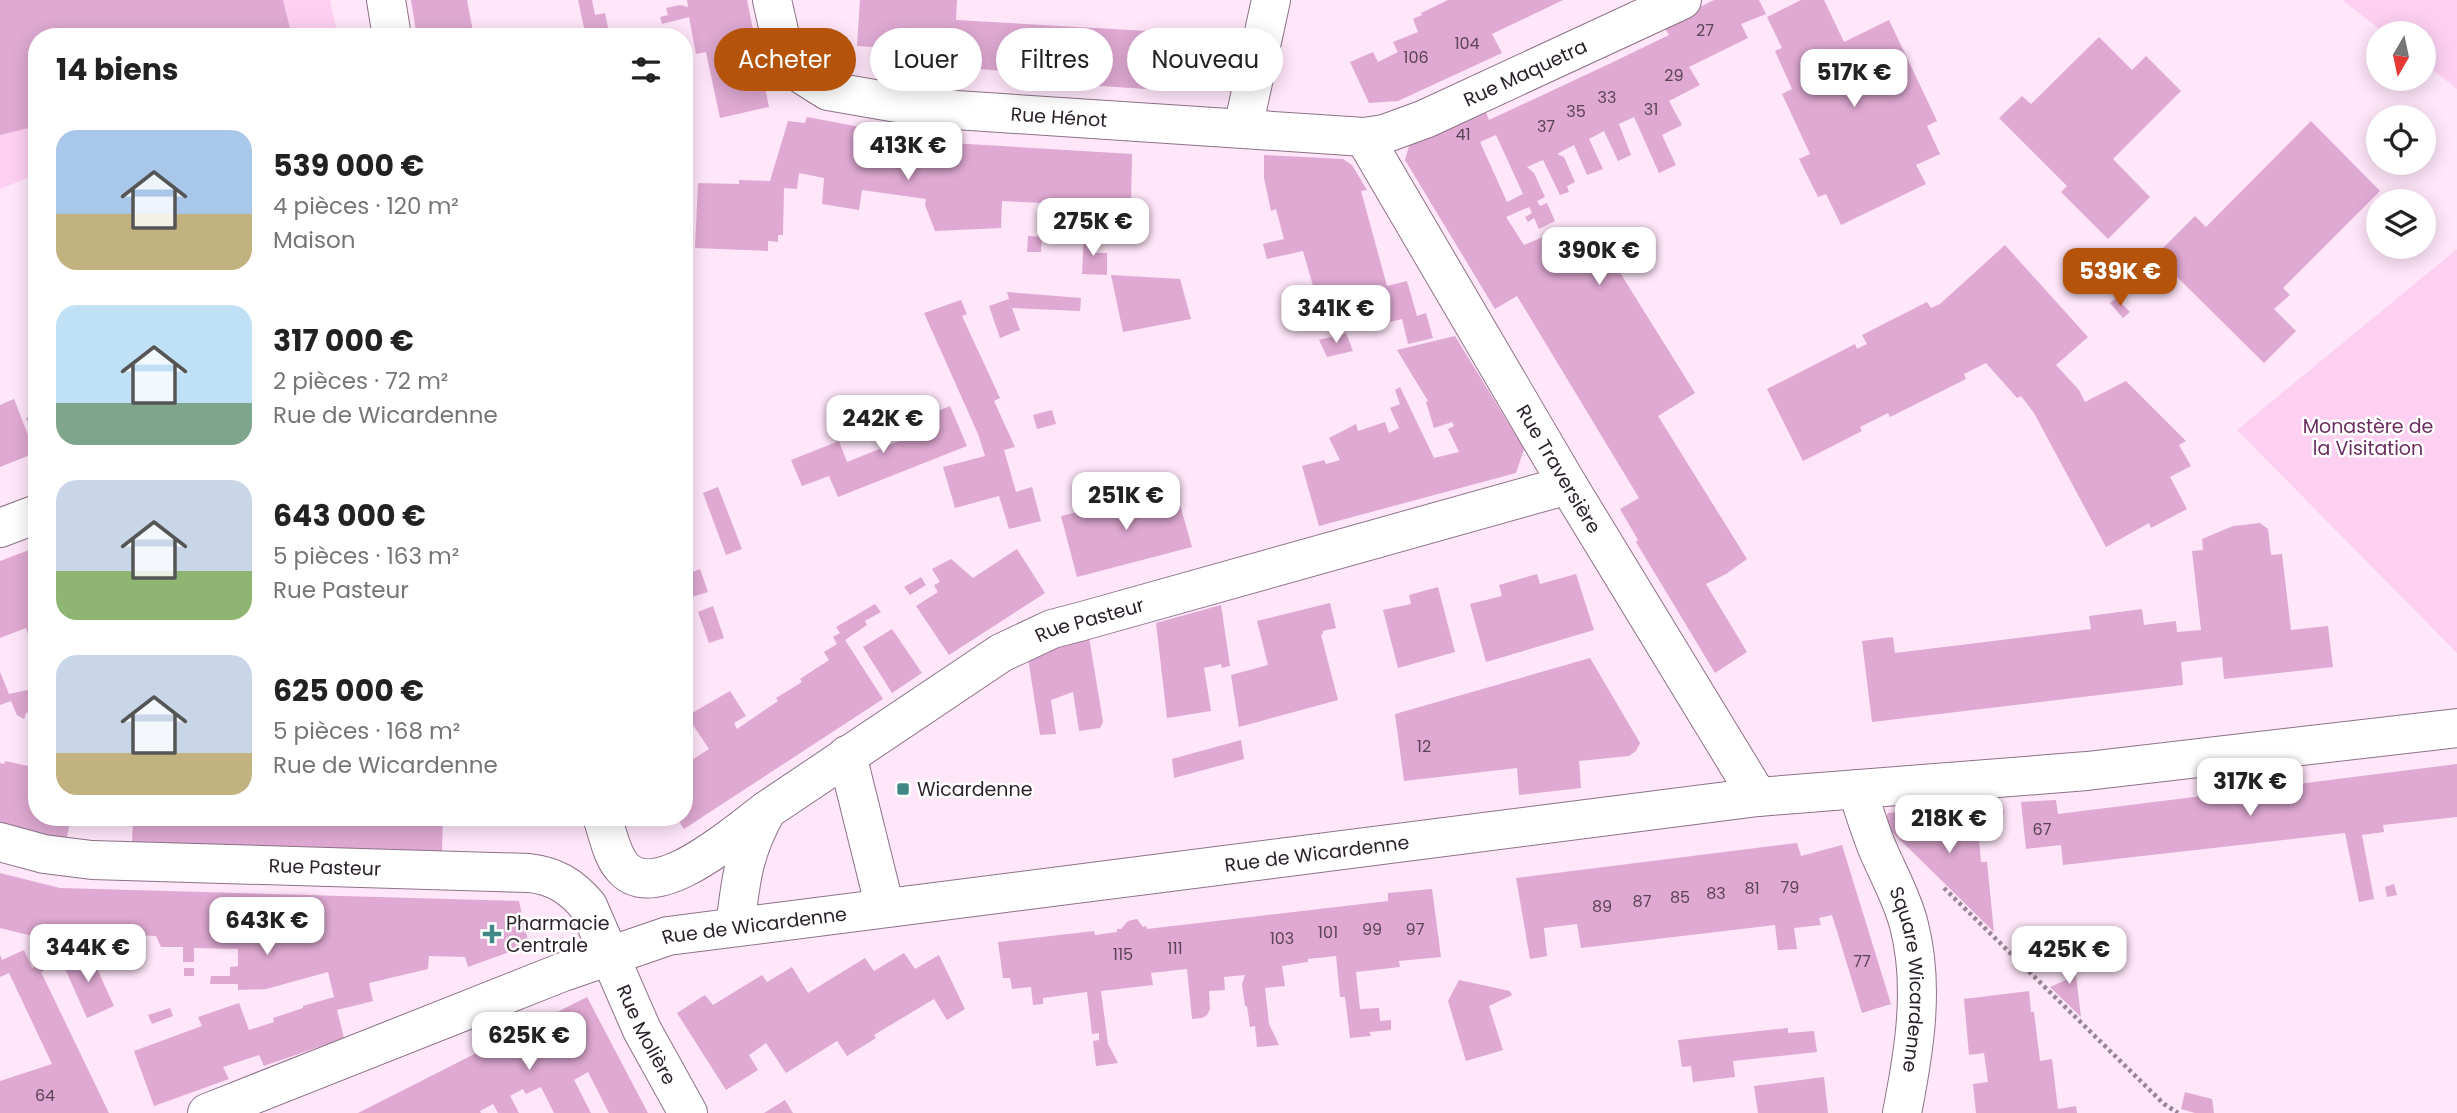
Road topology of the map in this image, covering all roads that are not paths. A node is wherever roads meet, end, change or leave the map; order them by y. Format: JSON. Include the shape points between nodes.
{"nodes":[{"id":1,"x":386,"y":0,"type":"edge"},
{"id":2,"x":772,"y":0,"type":"edge"},
{"id":3,"x":1271,"y":0,"type":"edge"},
{"id":4,"x":1682,"y":0,"type":"edge"},
{"id":5,"x":1619,"y":13,"type":"edge"},
{"id":6,"x":391,"y":28,"type":"edge"},
{"id":7,"x":1243,"y":128,"type":"junction"},
{"id":8,"x":1364,"y":137,"type":"junction"},
{"id":9,"x":1568,"y":485,"type":"junction"},
{"id":10,"x":28,"y":517,"type":"edge"},
{"id":11,"x":0,"y":528,"type":"edge"},
{"id":12,"x":2457,"y":728,"type":"edge"},
{"id":13,"x":847,"y":755,"type":"junction"},
{"id":14,"x":1857,"y":789,"type":"junction"},
{"id":15,"x":1758,"y":797,"type":"junction"},
{"id":16,"x":767,"y":810,"type":"junction"},
{"id":17,"x":605,"y":826,"type":"edge"},
{"id":18,"x":0,"y":842,"type":"edge"},
{"id":19,"x":885,"y":908,"type":"junction"},
{"id":20,"x":736,"y":927,"type":"junction"},
{"id":21,"x":610,"y":954,"type":"junction"},
{"id":22,"x":1907,"y":1106,"type":"edge"},
{"id":23,"x":207,"y":1113,"type":"edge"},
{"id":24,"x":688,"y":1113,"type":"edge"}],
"edges":[{"from":1,"to":6,"type":"street"},
{"from":2,"to":7,"type":"street","name":"Rue Hénot","via":[[790,61],[797,72],[828,91],[926,108]]},
{"from":3,"to":7,"type":"street"},
{"from":4,"to":5,"type":"street","name":"Rue Maquetra"},
{"from":5,"to":8,"type":"street","name":"Rue Maquetra","via":[[1425,119]]},
{"from":7,"to":8,"type":"street","name":"Rue Hénot"},
{"from":8,"to":9,"type":"street","name":"Rue Traversière"},
{"from":9,"to":13,"type":"street","name":"Rue Pasteur","via":[[1052,629],[1001,653]]},
{"from":9,"to":15,"type":"street","name":"Rue Traversière"},
{"from":10,"to":11,"type":"street"},
{"from":12,"to":14,"type":"street","name":"Rue de Wicardenne","via":[[2087,771]]},
{"from":13,"to":16,"type":"street","name":"Rue Pasteur"},
{"from":13,"to":19,"type":"street"},
{"from":14,"to":15,"type":"street","name":"Rue de Wicardenne"},
{"from":14,"to":22,"type":"street","name":"Square Wicardenne","via":[[1913,946],[1917,1004]]},
{"from":15,"to":19,"type":"street","name":"Rue de Wicardenne"},
{"from":16,"to":17,"type":"street","via":[[676,873],[655,878],[626,871]]},
{"from":16,"to":20,"type":"street","name":"Rue Pasteur","via":[[744,863]]},
{"from":18,"to":21,"type":"street","name":"Rue Pasteur","via":[[92,860],[544,875],[575,890],[588,906]]},
{"from":19,"to":20,"type":"street","name":"Rue de Wicardenne"},
{"from":20,"to":21,"type":"street","name":"Rue de Wicardenne","via":[[668,936]]},
{"from":21,"to":23,"type":"street","name":"Rue de Wicardenne"},
{"from":21,"to":24,"type":"street","name":"Rue Molière","via":[[642,1030]]}]}
